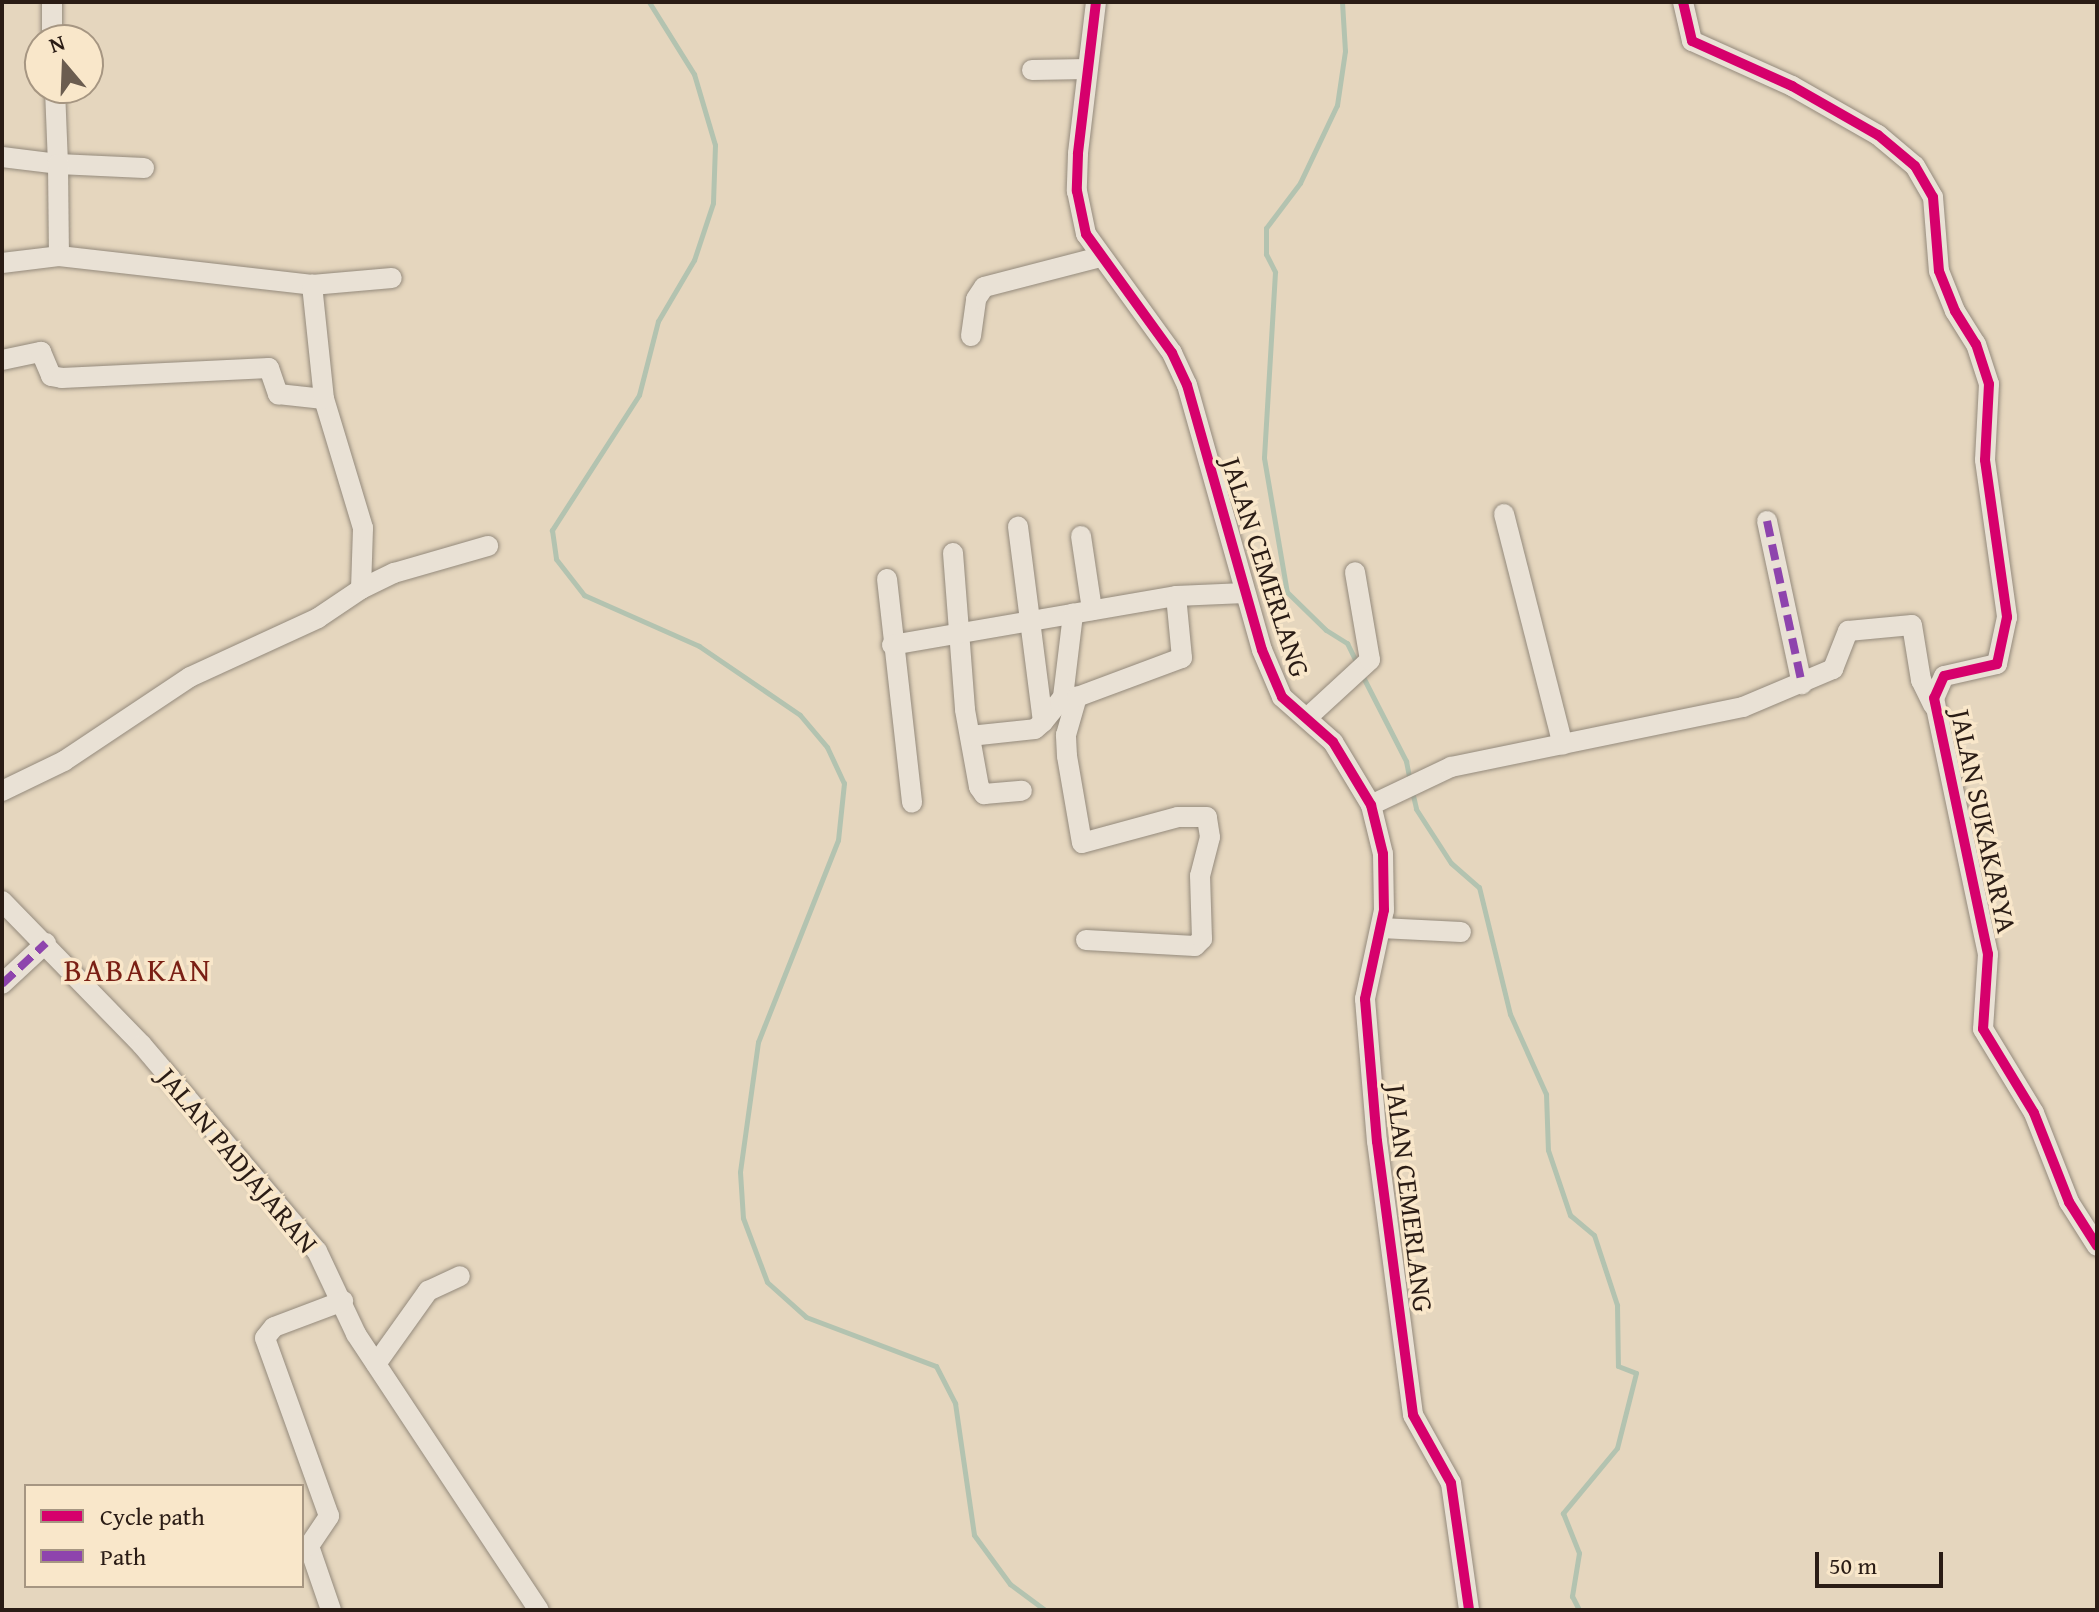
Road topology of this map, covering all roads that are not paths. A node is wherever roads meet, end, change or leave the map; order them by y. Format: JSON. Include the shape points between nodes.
{"nodes":[{"id":1,"x":52,"y":2,"type":"edge"},
{"id":2,"x":1096,"y":2,"type":"edge"},
{"id":3,"x":1683,"y":2,"type":"edge"},
{"id":4,"x":52,"y":24,"type":"edge"},
{"id":5,"x":1087,"y":69,"type":"junction"},
{"id":6,"x":1032,"y":70,"type":"dead end"},
{"id":7,"x":56,"y":104,"type":"edge"},
{"id":8,"x":2,"y":157,"type":"edge"},
{"id":9,"x":58,"y":164,"type":"junction"},
{"id":10,"x":144,"y":168,"type":"dead end"},
{"id":11,"x":59,"y":256,"type":"junction"},
{"id":12,"x":1100,"y":257,"type":"junction"},
{"id":13,"x":2,"y":263,"type":"edge"},
{"id":14,"x":392,"y":278,"type":"dead end"},
{"id":15,"x":312,"y":285,"type":"junction"},
{"id":16,"x":971,"y":336,"type":"dead end"},
{"id":17,"x":2,"y":360,"type":"edge"},
{"id":18,"x":324,"y":399,"type":"junction"},
{"id":19,"x":1504,"y":514,"type":"dead end"},
{"id":20,"x":1767,"y":521,"type":"dead end"},
{"id":21,"x":1018,"y":527,"type":"dead end"},
{"id":22,"x":1081,"y":536,"type":"dead end"},
{"id":23,"x":488,"y":546,"type":"dead end"},
{"id":24,"x":953,"y":553,"type":"dead end"},
{"id":25,"x":1355,"y":572,"type":"dead end"},
{"id":26,"x":887,"y":579,"type":"dead end"},
{"id":27,"x":361,"y":589,"type":"junction"},
{"id":28,"x":1245,"y":593,"type":"junction"},
{"id":29,"x":1176,"y":596,"type":"junction"},
{"id":30,"x":1082,"y":612,"type":"junction"},
{"id":31,"x":1026,"y":623,"type":"junction"},
{"id":32,"x":957,"y":635,"type":"junction"},
{"id":33,"x":892,"y":645,"type":"junction"},
{"id":34,"x":1802,"y":684,"type":"junction"},
{"id":35,"x":1934,"y":707,"type":"junction"},
{"id":36,"x":1308,"y":717,"type":"junction"},
{"id":37,"x":1043,"y":722,"type":"junction"},
{"id":38,"x":970,"y":736,"type":"junction"},
{"id":39,"x":1563,"y":745,"type":"junction"},
{"id":40,"x":2,"y":791,"type":"edge"},
{"id":41,"x":1022,"y":791,"type":"dead end"},
{"id":42,"x":912,"y":803,"type":"dead end"},
{"id":43,"x":1371,"y":805,"type":"junction"},
{"id":44,"x":2,"y":901,"type":"edge"},
{"id":45,"x":1381,"y":928,"type":"junction"},
{"id":46,"x":1461,"y":932,"type":"dead end"},
{"id":47,"x":1086,"y":940,"type":"dead end"},
{"id":48,"x":46,"y":943,"type":"junction"},
{"id":49,"x":2,"y":984,"type":"edge"},
{"id":50,"x":2097,"y":1246,"type":"edge"},
{"id":51,"x":460,"y":1276,"type":"dead end"},
{"id":52,"x":343,"y":1301,"type":"junction"},
{"id":53,"x":376,"y":1364,"type":"junction"},
{"id":54,"x":331,"y":1610,"type":"edge"},
{"id":55,"x":539,"y":1610,"type":"edge"},
{"id":56,"x":1469,"y":1610,"type":"edge"}],
"edges":[{"from":1,"to":4,"type":"street"},
{"from":2,"to":5,"type":"street","name":"JALAN CEMERLANG"},
{"from":3,"to":35,"type":"street","name":"JALAN SUKAKARYA","via":[[1692,41],[1792,86],[1878,135],[1915,166],[1933,197],[1939,271],[1976,344],[1989,384],[1985,460],[2007,617],[1997,664],[1944,676],[1937,684]]},
{"from":5,"to":6,"type":"street"},
{"from":5,"to":12,"type":"street","name":"JALAN CEMERLANG","via":[[1077,191],[1086,234]]},
{"from":7,"to":9,"type":"street"},
{"from":8,"to":9,"type":"street"},
{"from":9,"to":10,"type":"street"},
{"from":9,"to":11,"type":"street"},
{"from":11,"to":13,"type":"street"},
{"from":11,"to":15,"type":"street"},
{"from":12,"to":16,"type":"street","via":[[984,287],[976,299]]},
{"from":12,"to":28,"type":"street","name":"JALAN CEMERLANG","via":[[1149,318],[1187,385]]},
{"from":14,"to":15,"type":"street"},
{"from":15,"to":18,"type":"street"},
{"from":17,"to":18,"type":"street","via":[[41,352],[51,376],[62,378],[270,368],[278,394]]},
{"from":18,"to":27,"type":"street","via":[[363,528]]},
{"from":19,"to":39,"type":"street"},
{"from":20,"to":34,"type":"street"},
{"from":21,"to":31,"type":"street"},
{"from":22,"to":30,"type":"street"},
{"from":23,"to":27,"type":"street","via":[[394,573]]},
{"from":24,"to":32,"type":"street"},
{"from":25,"to":36,"type":"street","via":[[1370,660]]},
{"from":26,"to":33,"type":"street"},
{"from":27,"to":40,"type":"street","via":[[318,618],[190,677],[64,761]]},
{"from":28,"to":29,"type":"street"},
{"from":28,"to":36,"type":"street","name":"JALAN CEMERLANG","via":[[1282,697]]},
{"from":29,"to":30,"type":"street"},
{"from":29,"to":47,"type":"street","via":[[1182,658],[1077,697],[1066,735],[1067,756],[1082,843],[1178,817],[1207,817],[1210,837],[1200,876],[1202,939],[1195,946]]},
{"from":30,"to":31,"type":"street"},
{"from":30,"to":37,"type":"street","via":[[1063,697]]},
{"from":31,"to":32,"type":"street"},
{"from":31,"to":37,"type":"street"},
{"from":32,"to":33,"type":"street"},
{"from":32,"to":38,"type":"street"},
{"from":33,"to":42,"type":"street"},
{"from":34,"to":35,"type":"street","via":[[1833,669],[1848,631],[1909,624],[1921,680]]},
{"from":34,"to":39,"type":"street","via":[[1702,717]]},
{"from":35,"to":50,"type":"street","name":"JALAN SUKAKARYA","via":[[1988,954],[1983,1029],[2034,1113],[2069,1202]]},
{"from":36,"to":43,"type":"street","name":"JALAN CEMERLANG","via":[[1333,742]]},
{"from":37,"to":38,"type":"street","via":[[1035,729]]},
{"from":38,"to":41,"type":"street","via":[[984,794]]},
{"from":39,"to":43,"type":"street","via":[[1451,767]]},
{"from":43,"to":45,"type":"street","name":"JALAN CEMERLANG","via":[[1384,866]]},
{"from":44,"to":48,"type":"street","name":"JALAN PADJAJARAN"},
{"from":45,"to":46,"type":"street"},
{"from":45,"to":56,"type":"street","name":"JALAN CEMERLANG","via":[[1365,999],[1377,1141],[1413,1415],[1451,1483]]},
{"from":48,"to":49,"type":"street"},
{"from":48,"to":52,"type":"street","name":"JALAN PADJAJARAN","via":[[265,1184],[317,1251]]},
{"from":51,"to":53,"type":"street","via":[[428,1291]]},
{"from":52,"to":53,"type":"street","name":"JALAN PADJAJARAN"},
{"from":52,"to":54,"type":"street","via":[[274,1327],[265,1338],[329,1516],[309,1546]]},
{"from":53,"to":55,"type":"street","name":"JALAN PADJAJARAN"}]}
